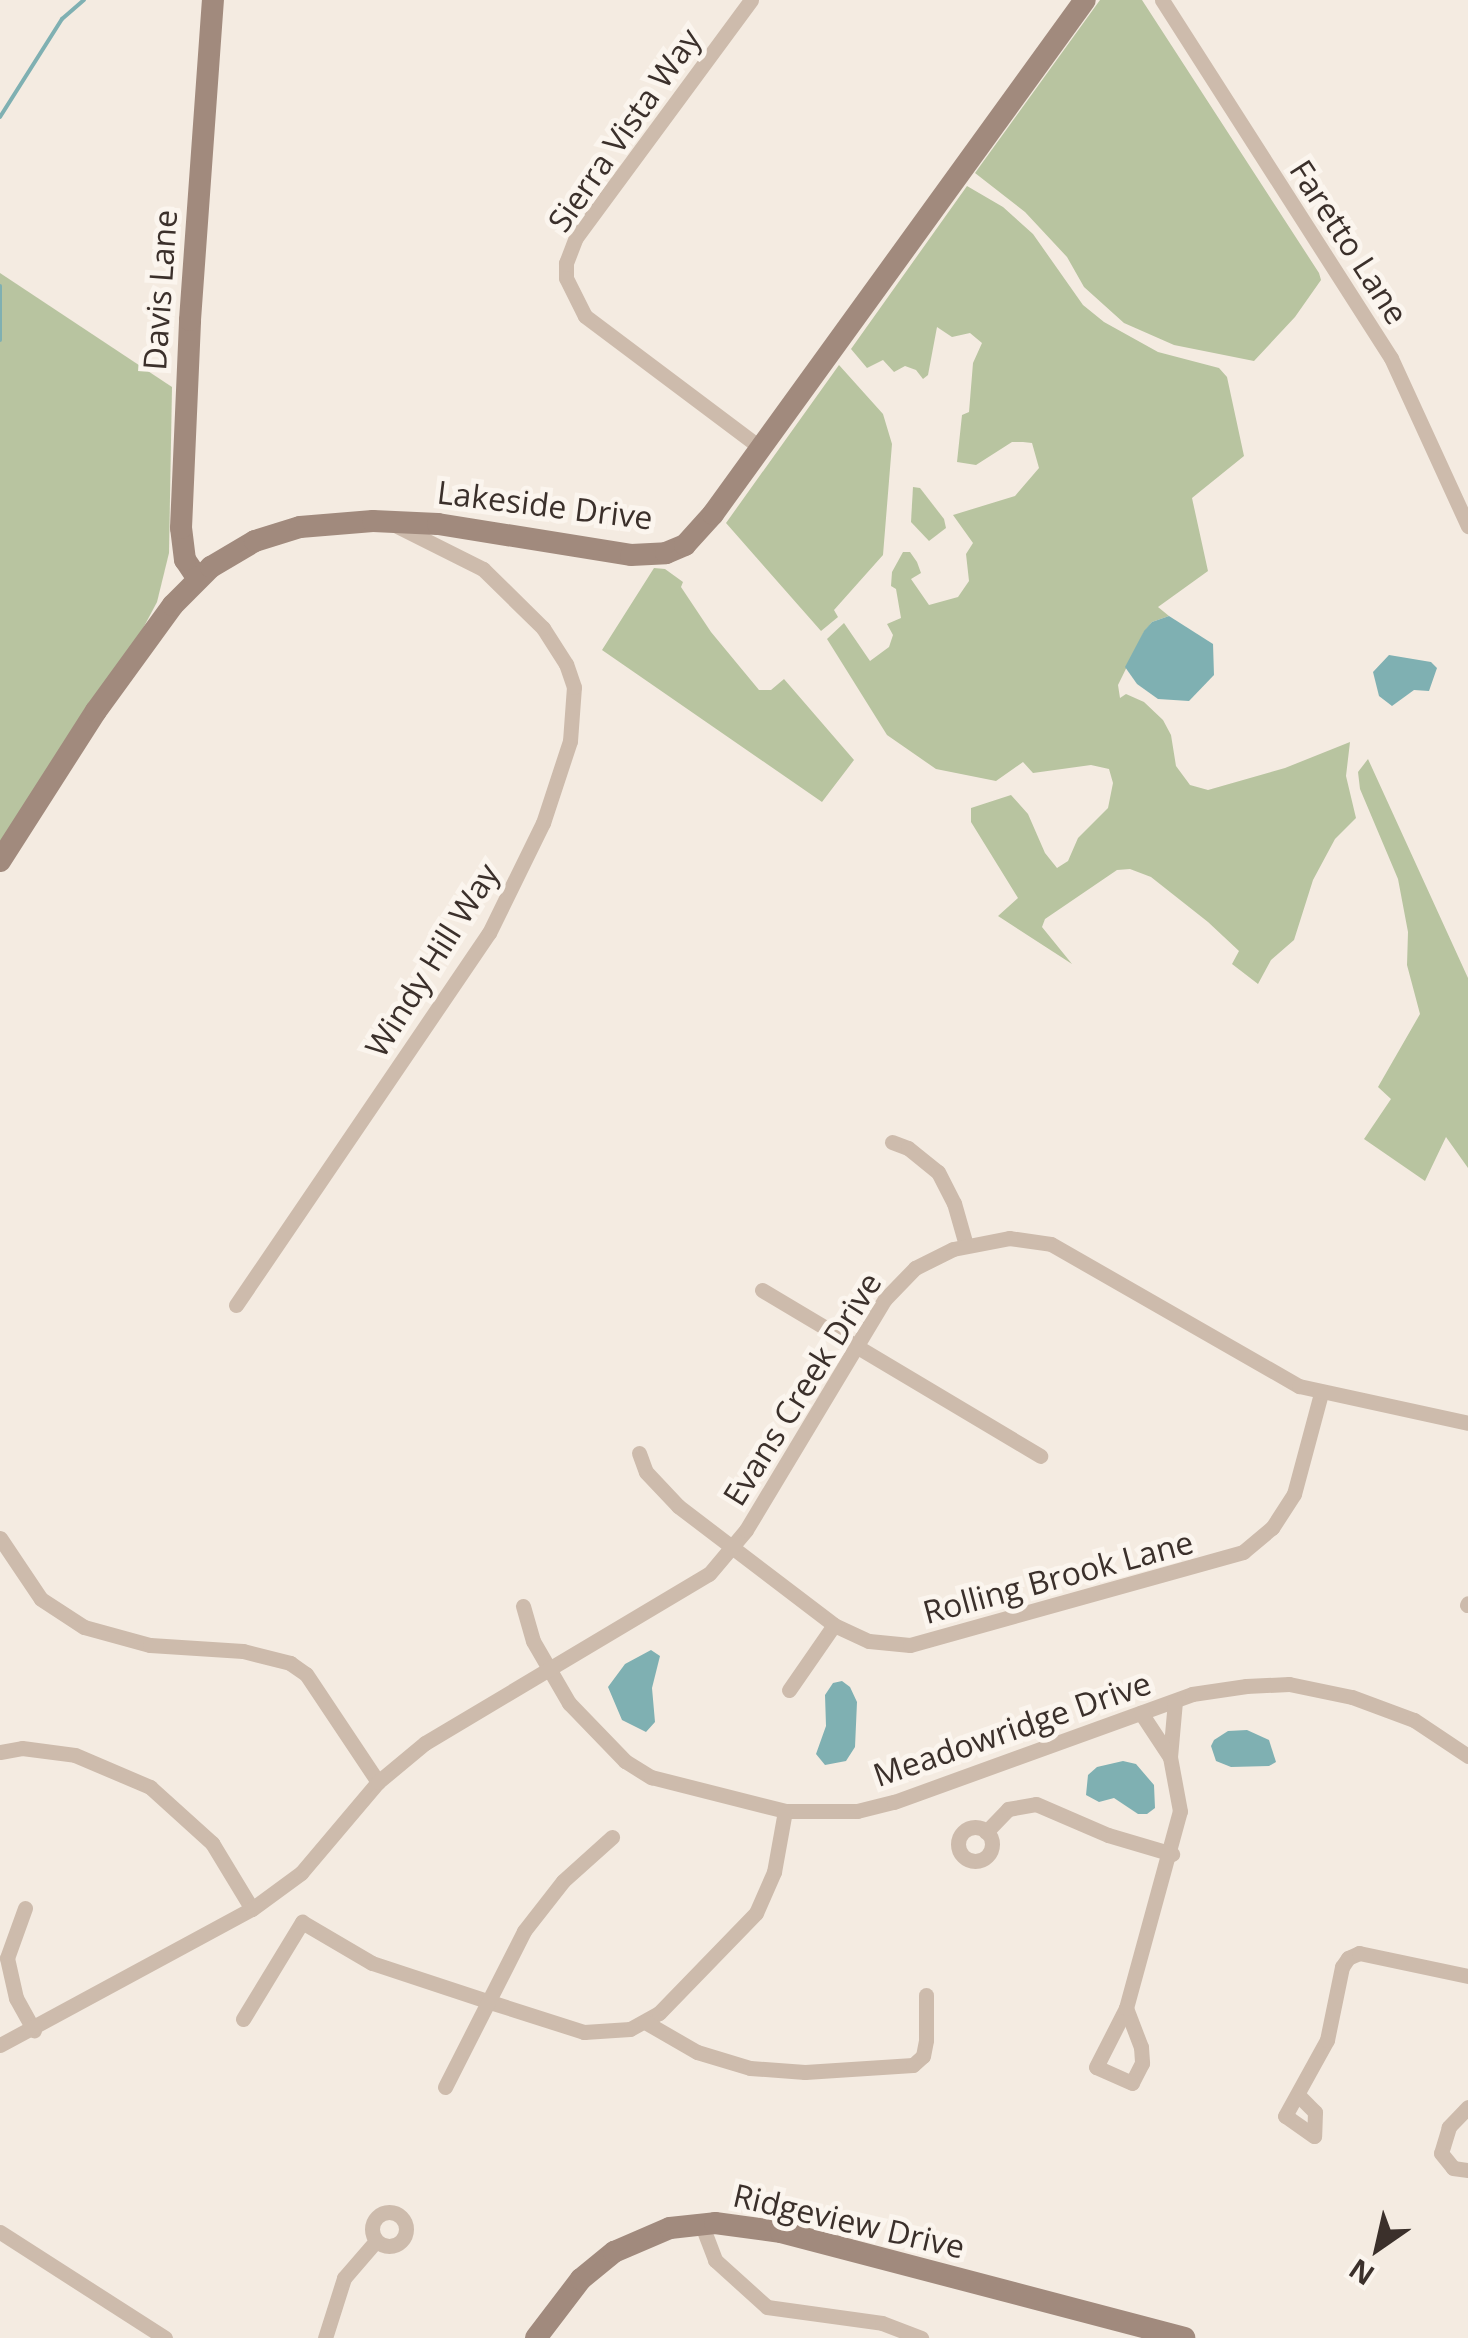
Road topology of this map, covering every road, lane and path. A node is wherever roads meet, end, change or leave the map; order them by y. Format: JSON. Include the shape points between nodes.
{"nodes":[{"id":1,"x":213,"y":0,"type":"edge"},
{"id":2,"x":751,"y":0,"type":"edge"},
{"id":3,"x":1085,"y":0,"type":"edge"},
{"id":4,"x":1162,"y":0,"type":"edge"},
{"id":5,"x":761,"y":448,"type":"junction"},
{"id":6,"x":386,"y":521,"type":"junction"},
{"id":7,"x":1468,"y":526,"type":"edge"},
{"id":8,"x":198,"y":579,"type":"junction"},
{"id":9,"x":0,"y":861,"type":"edge"},
{"id":10,"x":892,"y":1142,"type":"dead end"},
{"id":11,"x":966,"y":1245,"type":"junction"},
{"id":12,"x":762,"y":1290,"type":"dead end"},
{"id":13,"x":236,"y":1305,"type":"dead end"},
{"id":14,"x":856,"y":1346,"type":"junction"},
{"id":15,"x":1322,"y":1393,"type":"junction"},
{"id":16,"x":1468,"y":1424,"type":"edge"},
{"id":17,"x":639,"y":1453,"type":"dead end"},
{"id":18,"x":1040,"y":1456,"type":"dead end"},
{"id":19,"x":0,"y":1538,"type":"edge"},
{"id":20,"x":734,"y":1548,"type":"junction"},
{"id":21,"x":523,"y":1606,"type":"dead end"},
{"id":22,"x":834,"y":1625,"type":"junction"},
{"id":23,"x":544,"y":1674,"type":"junction"},
{"id":24,"x":790,"y":1690,"type":"dead end"},
{"id":25,"x":1175,"y":1701,"type":"junction"},
{"id":26,"x":1142,"y":1712,"type":"junction"},
{"id":27,"x":0,"y":1752,"type":"edge"},
{"id":28,"x":1170,"y":1756,"type":"junction"},
{"id":29,"x":1468,"y":1756,"type":"edge"},
{"id":30,"x":378,"y":1782,"type":"junction"},
{"id":31,"x":785,"y":1811,"type":"junction"},
{"id":32,"x":986,"y":1832,"type":"dead end"},
{"id":33,"x":612,"y":1837,"type":"dead end"},
{"id":34,"x":1172,"y":1854,"type":"junction"},
{"id":35,"x":24,"y":1908,"type":"dead end"},
{"id":36,"x":252,"y":1910,"type":"junction"},
{"id":37,"x":1468,"y":1976,"type":"edge"},
{"id":38,"x":926,"y":1995,"type":"dead end"},
{"id":39,"x":490,"y":2002,"type":"junction"},
{"id":40,"x":1126,"y":2008,"type":"dead end"},
{"id":41,"x":243,"y":2019,"type":"dead end"},
{"id":42,"x":645,"y":2022,"type":"junction"},
{"id":43,"x":34,"y":2030,"type":"junction"},
{"id":44,"x":0,"y":2045,"type":"edge"},
{"id":45,"x":445,"y":2087,"type":"dead end"},
{"id":46,"x":1298,"y":2094,"type":"dead end"},
{"id":47,"x":1468,"y":2107,"type":"edge"},
{"id":48,"x":1468,"y":2170,"type":"edge"},
{"id":49,"x":701,"y":2223,"type":"junction"},
{"id":50,"x":0,"y":2232,"type":"edge"},
{"id":51,"x":376,"y":2241,"type":"dead end"},
{"id":52,"x":165,"y":2338,"type":"edge"},
{"id":53,"x":325,"y":2338,"type":"edge"},
{"id":54,"x":536,"y":2338,"type":"edge"},
{"id":55,"x":921,"y":2338,"type":"edge"},
{"id":56,"x":1184,"y":2338,"type":"edge"}],
"edges":[{"from":1,"to":8,"type":"street","name":"Davis Lane","via":[[181,528],[186,560]]},
{"from":2,"to":5,"type":"street","name":"Sierra Vista Way","via":[[576,237],[566,278],[585,316]]},
{"from":3,"to":5,"type":"street","name":"Lakeside Drive"},
{"from":4,"to":7,"type":"street","name":"Faretto Lane","via":[[1391,358]]},
{"from":5,"to":6,"type":"street","name":"Lakeside Drive","via":[[694,537],[666,553],[613,553]]},
{"from":6,"to":8,"type":"street","name":"Lakeside Drive","via":[[269,535]]},
{"from":6,"to":13,"type":"street","name":"Windy Hill Way","via":[[471,562],[517,598],[566,664],[574,718],[543,822],[489,933]]},
{"from":8,"to":9,"type":"street","name":"Lakeside Drive","via":[[116,682]]},
{"from":10,"to":11,"type":"street","via":[[938,1172]]},
{"from":11,"to":14,"type":"street","name":"Evans Creek Drive","via":[[899,1282]]},
{"from":11,"to":15,"type":"street","name":"Evans Creek Drive","via":[[1031,1239],[1072,1252],[1275,1376]]},
{"from":12,"to":14,"type":"street"},
{"from":14,"to":18,"type":"street"},
{"from":14,"to":20,"type":"street","name":"Evans Creek Drive"},
{"from":15,"to":16,"type":"street","name":"Evans Creek Drive"},
{"from":15,"to":22,"type":"street","name":"Rolling Brook Lane","via":[[1294,1494],[1272,1528],[1243,1552],[928,1642],[889,1645]]},
{"from":17,"to":20,"type":"street","name":"Rolling Brook Lane","via":[[658,1487]]},
{"from":19,"to":30,"type":"street","via":[[42,1599],[84,1627],[150,1645],[290,1662],[306,1674]]},
{"from":20,"to":22,"type":"street","name":"Rolling Brook Lane"},
{"from":20,"to":23,"type":"street","name":"Evans Creek Drive","via":[[690,1588]]},
{"from":21,"to":23,"type":"street","name":"Meadowridge Drive"},
{"from":22,"to":24,"type":"street"},
{"from":23,"to":30,"type":"street","via":[[425,1743]]},
{"from":23,"to":31,"type":"street","name":"Meadowridge Drive","via":[[639,1770]]},
{"from":25,"to":26,"type":"street","name":"Meadowridge Drive"},
{"from":25,"to":28,"type":"street"},
{"from":25,"to":29,"type":"street","name":"Meadowridge Drive","via":[[1246,1686],[1320,1689],[1414,1720]]},
{"from":26,"to":28,"type":"street"},
{"from":26,"to":31,"type":"street","name":"Meadowridge Drive","via":[[894,1802],[857,1812]]},
{"from":27,"to":36,"type":"street","via":[[22,1748],[75,1756],[150,1787],[212,1843]]},
{"from":28,"to":34,"type":"street","via":[[1180,1811]]},
{"from":30,"to":36,"type":"street","via":[[302,1872]]},
{"from":31,"to":42,"type":"street","via":[[774,1872],[756,1914]]},
{"from":32,"to":34,"type":"street","via":[[1008,1810],[1036,1804]]},
{"from":33,"to":39,"type":"street","via":[[541,1906]]},
{"from":34,"to":40,"type":"street"},
{"from":35,"to":43,"type":"street","via":[[6,1958],[16,1998]]},
{"from":36,"to":43,"type":"street"},
{"from":37,"to":46,"type":"street","via":[[1359,1953],[1348,1958],[1327,2040]]},
{"from":38,"to":42,"type":"street","via":[[926,2040],[913,2065],[805,2072],[750,2068],[697,2052]]},
{"from":39,"to":41,"type":"street","via":[[372,1963],[302,1922]]},
{"from":39,"to":42,"type":"street","via":[[599,2034]]},
{"from":39,"to":45,"type":"street"},
{"from":43,"to":44,"type":"street"},
{"from":47,"to":48,"type":"street","via":[[1449,2127],[1441,2152],[1453,2168]]},
{"from":49,"to":54,"type":"street","name":"Ridgeview Drive","via":[[657,2231],[614,2252],[581,2279]]},
{"from":49,"to":55,"type":"street","via":[[715,2260],[767,2307],[882,2323]]},
{"from":49,"to":56,"type":"street","name":"Ridgeview Drive","via":[[781,2232]]},
{"from":50,"to":52,"type":"street"},
{"from":51,"to":53,"type":"street","via":[[344,2278]]}]}
